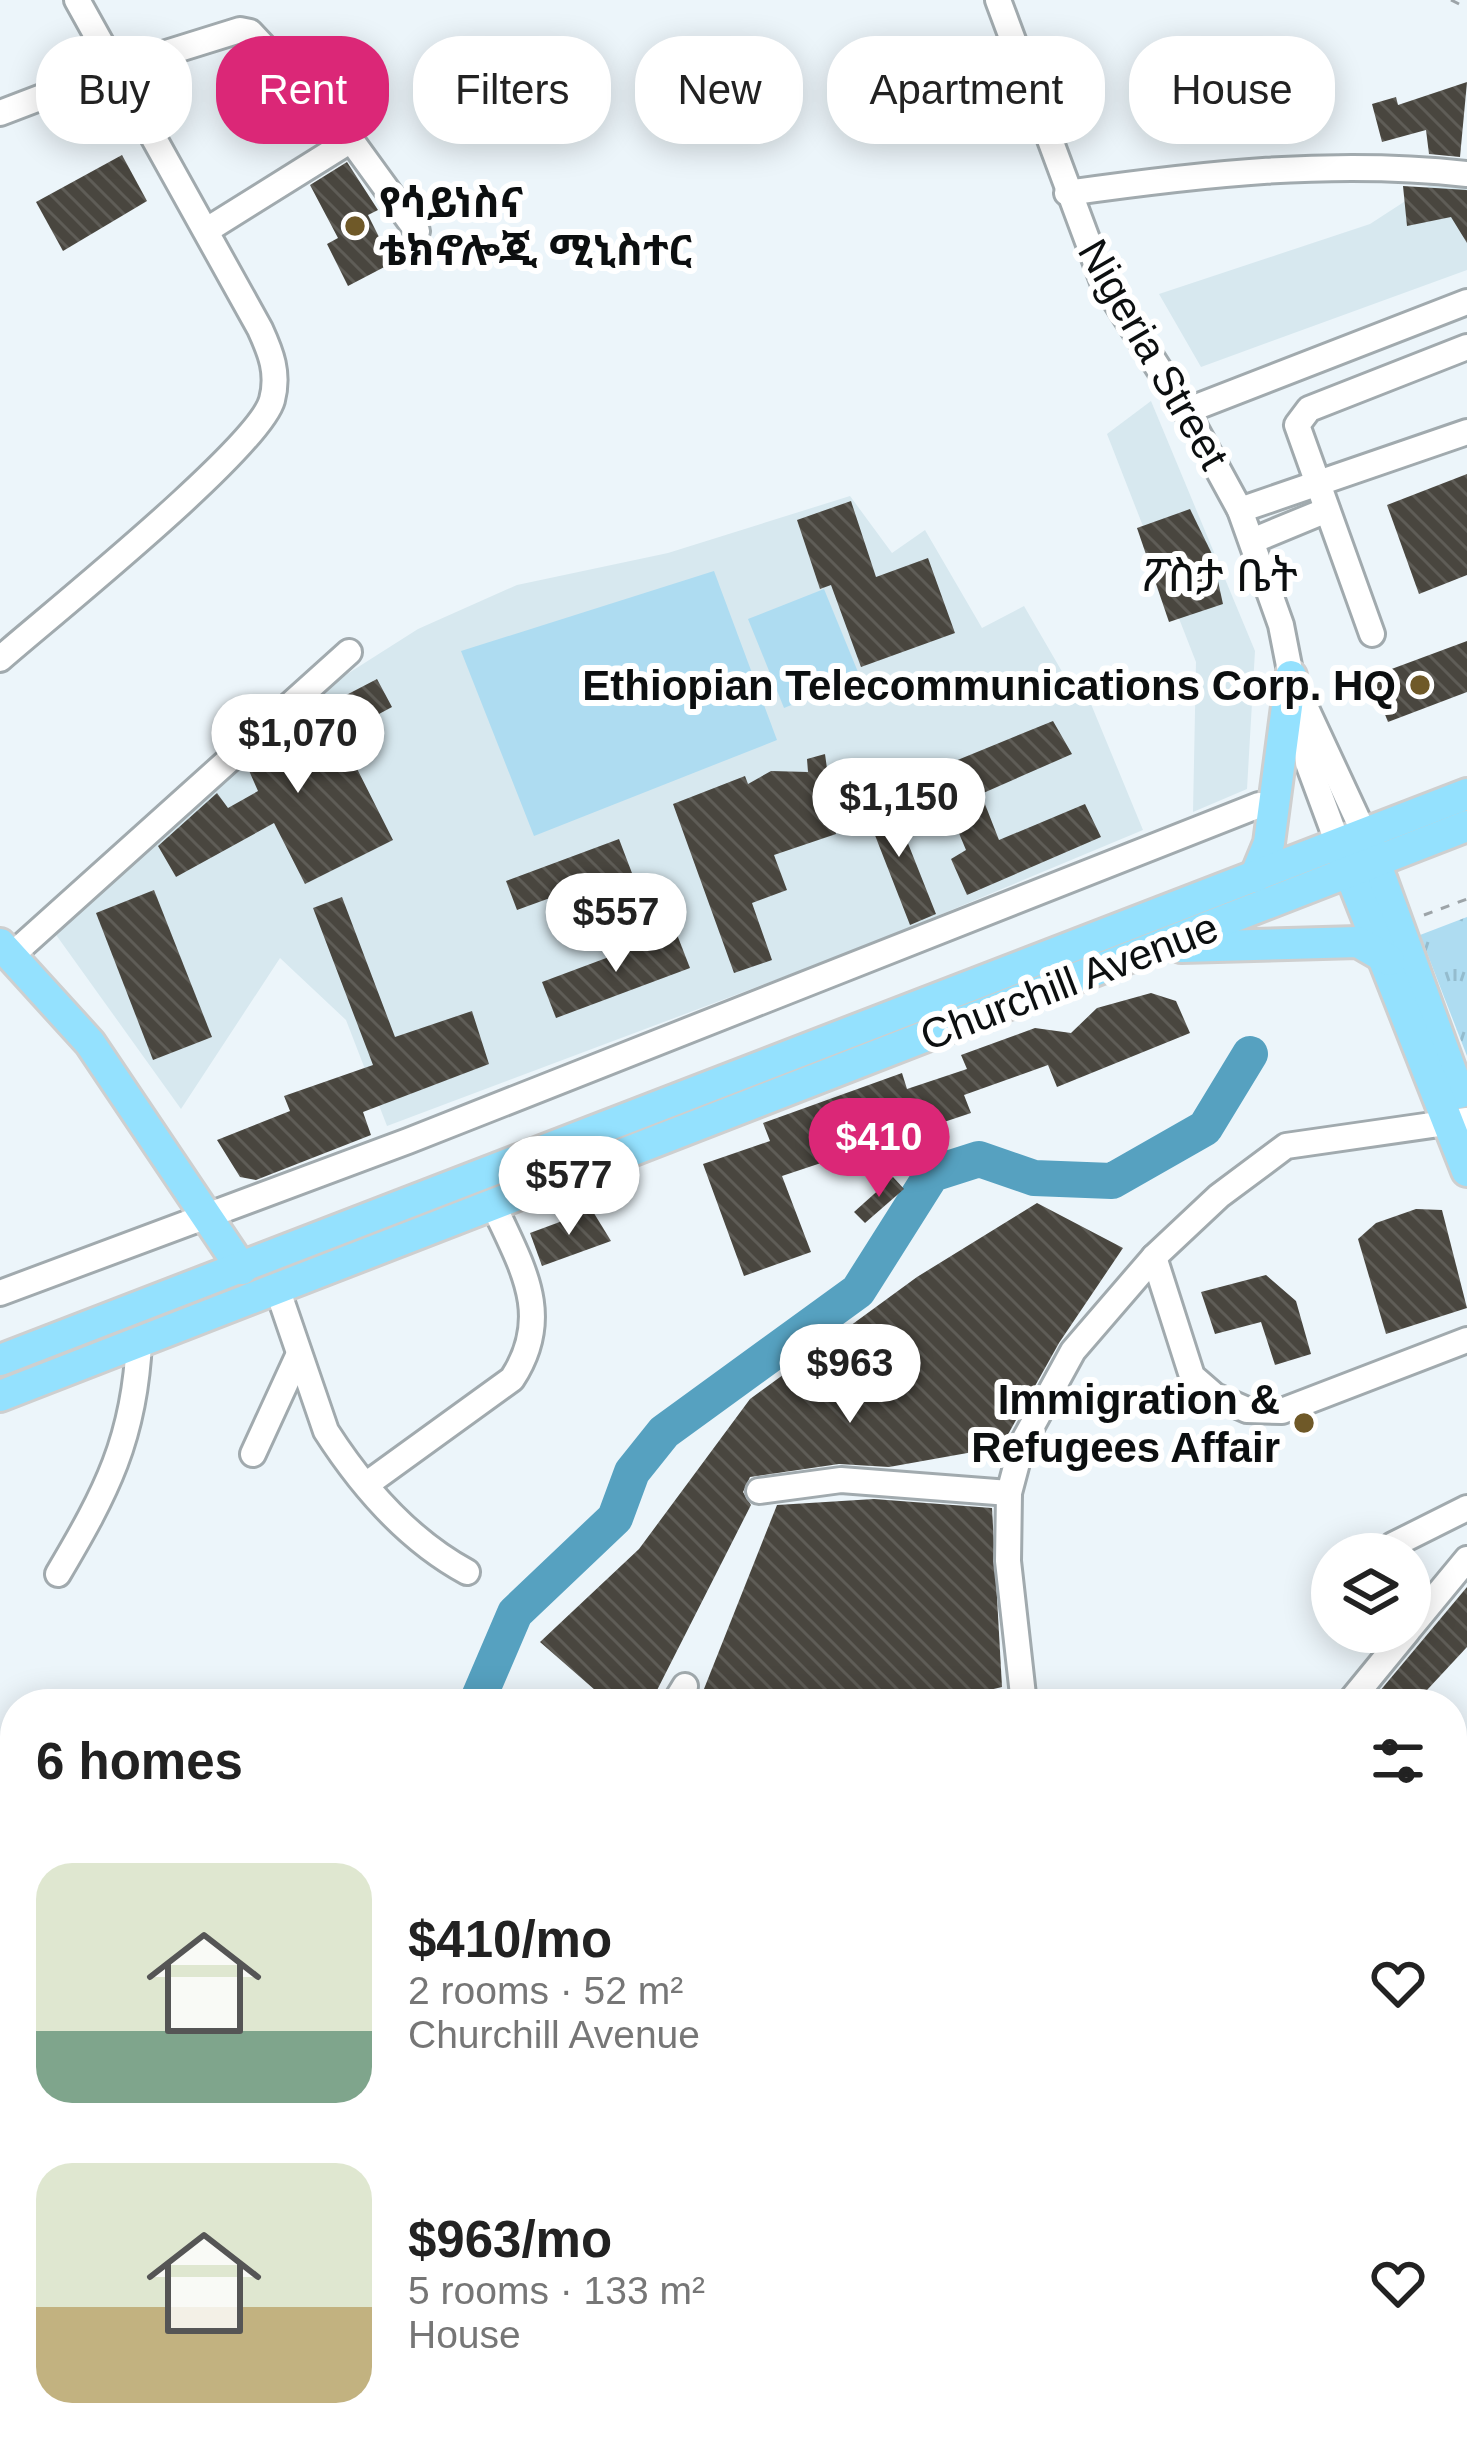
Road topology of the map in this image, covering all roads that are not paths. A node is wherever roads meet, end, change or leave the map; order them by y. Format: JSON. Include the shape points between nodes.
{"nodes":[{"id":1,"x":76,"y":0,"type":"edge"},
{"id":2,"x":998,"y":0,"type":"edge"},
{"id":3,"x":98,"y":36,"type":"edge"},
{"id":4,"x":221,"y":36,"type":"edge"},
{"id":5,"x":254,"y":36,"type":"edge"},
{"id":6,"x":36,"y":99,"type":"edge"},
{"id":7,"x":0,"y":113,"type":"edge"},
{"id":8,"x":160,"y":144,"type":"edge"},
{"id":9,"x":345,"y":144,"type":"edge"},
{"id":10,"x":354,"y":144,"type":"edge"},
{"id":11,"x":1467,"y":174,"type":"edge"},
{"id":12,"x":1067,"y":193,"type":"junction"},
{"id":13,"x":207,"y":230,"type":"junction"},
{"id":14,"x":417,"y":231,"type":"dead end"},
{"id":15,"x":1467,"y":302,"type":"edge"},
{"id":16,"x":1467,"y":347,"type":"edge"},
{"id":17,"x":1186,"y":411,"type":"junction"},
{"id":18,"x":1467,"y":432,"type":"edge"},
{"id":19,"x":1317,"y":481,"type":"junction"},
{"id":20,"x":1240,"y":510,"type":"junction"},
{"id":21,"x":1327,"y":510,"type":"junction"},
{"id":22,"x":1252,"y":541,"type":"junction"},
{"id":23,"x":1372,"y":634,"type":"dead end"},
{"id":24,"x":349,"y":652,"type":"dead end"},
{"id":25,"x":0,"y":659,"type":"edge"},
{"id":26,"x":1291,"y":676,"type":"junction"},
{"id":27,"x":1467,"y":794,"type":"edge"},
{"id":28,"x":1259,"y":805,"type":"dead end"},
{"id":29,"x":1467,"y":826,"type":"edge"},
{"id":30,"x":1357,"y":852,"type":"junction"},
{"id":31,"x":1255,"y":877,"type":"junction"},
{"id":32,"x":1157,"y":947,"type":"junction"},
{"id":33,"x":6,"y":950,"type":"edge"},
{"id":34,"x":1388,"y":960,"type":"junction"},
{"id":35,"x":1461,"y":1119,"type":"edge"},
{"id":36,"x":1467,"y":1172,"type":"edge"},
{"id":37,"x":494,"y":1205,"type":"junction"},
{"id":38,"x":208,"y":1216,"type":"junction"},
{"id":39,"x":1154,"y":1257,"type":"junction"},
{"id":40,"x":242,"y":1269,"type":"junction"},
{"id":41,"x":278,"y":1291,"type":"junction"},
{"id":42,"x":0,"y":1293,"type":"edge"},
{"id":43,"x":1467,"y":1340,"type":"edge"},
{"id":44,"x":139,"y":1341,"type":"junction"},
{"id":45,"x":298,"y":1356,"type":"junction"},
{"id":46,"x":0,"y":1360,"type":"edge"},
{"id":47,"x":0,"y":1396,"type":"edge"},
{"id":48,"x":253,"y":1454,"type":"dead end"},
{"id":49,"x":367,"y":1484,"type":"junction"},
{"id":50,"x":759,"y":1491,"type":"dead end"},
{"id":51,"x":1009,"y":1493,"type":"junction"},
{"id":52,"x":1467,"y":1508,"type":"edge"},
{"id":53,"x":1417,"y":1533,"type":"edge"},
{"id":54,"x":1467,"y":1559,"type":"edge"},
{"id":55,"x":467,"y":1572,"type":"dead end"},
{"id":56,"x":58,"y":1574,"type":"dead end"},
{"id":57,"x":1431,"y":1602,"type":"edge"},
{"id":58,"x":1389,"y":1653,"type":"edge"},
{"id":59,"x":1022,"y":1689,"type":"edge"},
{"id":60,"x":1360,"y":1689,"type":"edge"}],
"edges":[{"from":1,"to":3,"type":"street"},
{"from":2,"to":12,"type":"street","name":"Nigeria Street"},
{"from":4,"to":5,"type":"street"},
{"from":6,"to":7,"type":"street"},
{"from":8,"to":13,"type":"street"},
{"from":9,"to":13,"type":"street"},
{"from":10,"to":14,"type":"street"},
{"from":11,"to":12,"type":"street","via":[[1238,169]]},
{"from":12,"to":17,"type":"street","name":"Nigeria Street","via":[[1103,282]]},
{"from":13,"to":25,"type":"street","via":[[273,357],[271,405],[195,488]]},
{"from":15,"to":17,"type":"street"},
{"from":16,"to":19,"type":"street","via":[[1301,416]]},
{"from":17,"to":20,"type":"street","name":"Nigeria Street"},
{"from":18,"to":19,"type":"street"},
{"from":19,"to":20,"type":"street"},
{"from":19,"to":21,"type":"street"},
{"from":20,"to":22,"type":"street","name":"Nigeria Street"},
{"from":21,"to":22,"type":"street"},
{"from":21,"to":23,"type":"street"},
{"from":22,"to":26,"type":"street","name":"Nigeria Street"},
{"from":24,"to":33,"type":"street"},
{"from":26,"to":30,"type":"street","name":"Nigeria Street","via":[[1304,710],[1308,763]]},
{"from":26,"to":31,"type":"main road","via":[[1269,843]]},
{"from":27,"to":30,"type":"main road","name":"Churchill Avenue"},
{"from":28,"to":38,"type":"street"},
{"from":29,"to":30,"type":"main road","name":"Churchill Avenue"},
{"from":30,"to":31,"type":"main road","name":"Churchill Avenue"},
{"from":30,"to":32,"type":"main road","name":"Churchill Avenue"},
{"from":30,"to":34,"type":"main road"},
{"from":30,"to":35,"type":"main road","via":[[1400,924]]},
{"from":31,"to":40,"type":"main road","name":"Churchill Avenue"},
{"from":32,"to":34,"type":"main road","via":[[1337,941]]},
{"from":32,"to":37,"type":"main road","name":"Churchill Avenue"},
{"from":33,"to":38,"type":"main road","via":[[90,1043]]},
{"from":34,"to":35,"type":"main road"},
{"from":35,"to":36,"type":"main road"},
{"from":35,"to":39,"type":"street","via":[[1286,1146]]},
{"from":37,"to":41,"type":"main road","name":"Churchill Avenue"},
{"from":37,"to":49,"type":"street","via":[[536,1306],[519,1369]]},
{"from":38,"to":40,"type":"main road"},
{"from":38,"to":42,"type":"street"},
{"from":39,"to":43,"type":"street","via":[[1192,1376],[1247,1410],[1282,1411]]},
{"from":39,"to":51,"type":"street","via":[[1073,1351],[1022,1444]]},
{"from":40,"to":46,"type":"main road","name":"Churchill Avenue"},
{"from":41,"to":44,"type":"main road","name":"Churchill Avenue"},
{"from":41,"to":45,"type":"street"},
{"from":44,"to":47,"type":"main road","name":"Churchill Avenue"},
{"from":44,"to":56,"type":"street","via":[[137,1402],[124,1447]]},
{"from":45,"to":48,"type":"street"},
{"from":45,"to":49,"type":"street","via":[[326,1431]]},
{"from":49,"to":55,"type":"street","via":[[421,1547]]},
{"from":50,"to":51,"type":"street","via":[[841,1480]]},
{"from":51,"to":59,"type":"street"},
{"from":52,"to":53,"type":"street"},
{"from":54,"to":57,"type":"street"},
{"from":58,"to":60,"type":"street"}]}
